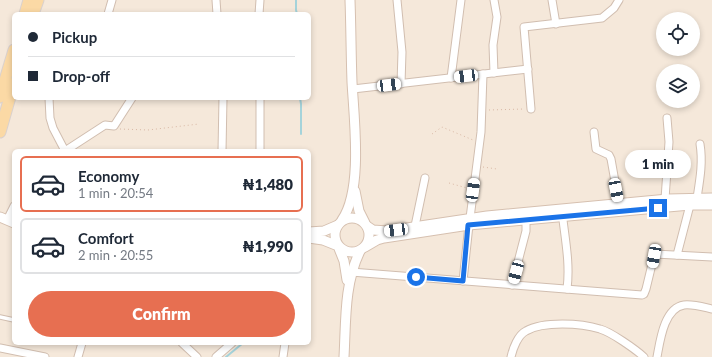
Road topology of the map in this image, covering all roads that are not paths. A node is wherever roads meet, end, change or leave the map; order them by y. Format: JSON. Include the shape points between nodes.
{"nodes":[{"id":1,"x":29,"y":0,"type":"edge"},
{"id":2,"x":38,"y":0,"type":"edge"},
{"id":3,"x":112,"y":0,"type":"edge"},
{"id":4,"x":216,"y":0,"type":"edge"},
{"id":5,"x":260,"y":0,"type":"edge"},
{"id":6,"x":350,"y":0,"type":"edge"},
{"id":7,"x":397,"y":0,"type":"edge"},
{"id":8,"x":461,"y":0,"type":"edge"},
{"id":9,"x":494,"y":0,"type":"edge"},
{"id":10,"x":552,"y":0,"type":"edge"},
{"id":11,"x":619,"y":0,"type":"edge"},
{"id":12,"x":26,"y":12,"type":"edge"},
{"id":13,"x":35,"y":12,"type":"edge"},
{"id":14,"x":109,"y":12,"type":"edge"},
{"id":15,"x":217,"y":12,"type":"edge"},
{"id":16,"x":259,"y":12,"type":"edge"},
{"id":17,"x":556,"y":24,"type":"junction"},
{"id":18,"x":12,"y":57,"type":"edge"},
{"id":19,"x":528,"y":69,"type":"junction"},
{"id":20,"x":494,"y":73,"type":"junction"},
{"id":21,"x":483,"y":74,"type":"junction"},
{"id":22,"x":451,"y":78,"type":"junction"},
{"id":23,"x":401,"y":84,"type":"junction"},
{"id":24,"x":12,"y":89,"type":"edge"},
{"id":25,"x":353,"y":89,"type":"junction"},
{"id":26,"x":0,"y":98,"type":"edge"},
{"id":27,"x":48,"y":100,"type":"edge"},
{"id":28,"x":131,"y":100,"type":"edge"},
{"id":29,"x":224,"y":100,"type":"edge"},
{"id":30,"x":260,"y":100,"type":"edge"},
{"id":31,"x":531,"y":109,"type":"road end"},
{"id":32,"x":667,"y":118,"type":"dead end"},
{"id":33,"x":0,"y":132,"type":"edge"},
{"id":34,"x":594,"y":132,"type":"dead end"},
{"id":35,"x":700,"y":144,"type":"dead end"},
{"id":36,"x":65,"y":149,"type":"edge"},
{"id":37,"x":69,"y":149,"type":"edge"},
{"id":38,"x":222,"y":149,"type":"edge"},
{"id":39,"x":260,"y":149,"type":"edge"},
{"id":40,"x":425,"y":178,"type":"dead end"},
{"id":41,"x":354,"y":184,"type":"junction"},
{"id":42,"x":697,"y":198,"type":"junction"},
{"id":43,"x":712,"y":198,"type":"edge"},
{"id":44,"x":665,"y":200,"type":"junction"},
{"id":45,"x":619,"y":204,"type":"junction"},
{"id":46,"x":690,"y":205,"type":"junction"},
{"id":47,"x":712,"y":205,"type":"edge"},
{"id":48,"x":12,"y":209,"type":"edge"},
{"id":49,"x":564,"y":216,"type":"junction"},
{"id":50,"x":5,"y":220,"type":"edge"},
{"id":51,"x":526,"y":221,"type":"junction"},
{"id":52,"x":340,"y":222,"type":"junction"},
{"id":53,"x":469,"y":222,"type":"junction"},
{"id":54,"x":366,"y":225,"type":"junction"},
{"id":55,"x":415,"y":226,"type":"junction"},
{"id":56,"x":311,"y":232,"type":"edge"},
{"id":57,"x":311,"y":238,"type":"edge"},
{"id":58,"x":338,"y":246,"type":"junction"},
{"id":59,"x":362,"y":249,"type":"junction"},
{"id":60,"x":677,"y":255,"type":"junction"},
{"id":61,"x":712,"y":257,"type":"edge"},
{"id":62,"x":351,"y":272,"type":"junction"},
{"id":63,"x":463,"y":281,"type":"junction"},
{"id":64,"x":348,"y":285,"type":"junction"},
{"id":65,"x":512,"y":285,"type":"junction"},
{"id":66,"x":567,"y":289,"type":"junction"},
{"id":67,"x":712,"y":309,"type":"edge"},
{"id":68,"x":0,"y":317,"type":"edge"},
{"id":69,"x":12,"y":320,"type":"edge"},
{"id":70,"x":81,"y":345,"type":"edge"},
{"id":71,"x":184,"y":345,"type":"edge"},
{"id":72,"x":230,"y":345,"type":"edge"},
{"id":73,"x":285,"y":345,"type":"edge"},
{"id":74,"x":0,"y":348,"type":"edge"},
{"id":75,"x":45,"y":357,"type":"edge"},
{"id":76,"x":78,"y":357,"type":"edge"},
{"id":77,"x":197,"y":357,"type":"edge"},
{"id":78,"x":216,"y":357,"type":"edge"},
{"id":79,"x":283,"y":357,"type":"edge"},
{"id":80,"x":344,"y":357,"type":"edge"},
{"id":81,"x":511,"y":357,"type":"edge"},
{"id":82,"x":644,"y":357,"type":"edge"},
{"id":83,"x":657,"y":357,"type":"edge"}],
"edges":[{"from":1,"to":12,"type":"main road"},
{"from":2,"to":13,"type":"main road"},
{"from":3,"to":14,"type":"street"},
{"from":4,"to":15,"type":"street"},
{"from":5,"to":16,"type":"street"},
{"from":6,"to":25,"type":"main road"},
{"from":7,"to":23,"type":"street","via":[[402,52]]},
{"from":8,"to":22,"type":"street"},
{"from":9,"to":20,"type":"street"},
{"from":10,"to":17,"type":"street"},
{"from":11,"to":17,"type":"street","via":[[602,18]]},
{"from":17,"to":19,"type":"street","via":[[524,27]]},
{"from":18,"to":26,"type":"main road"},
{"from":19,"to":20,"type":"street"},
{"from":19,"to":31,"type":"street"},
{"from":20,"to":21,"type":"street"},
{"from":21,"to":22,"type":"street"},
{"from":21,"to":53,"type":"street","via":[[479,142]]},
{"from":22,"to":23,"type":"street"},
{"from":23,"to":25,"type":"street"},
{"from":24,"to":33,"type":"main road"},
{"from":25,"to":41,"type":"main road"},
{"from":27,"to":36,"type":"street","via":[[53,128]]},
{"from":28,"to":37,"type":"street","via":[[114,126],[105,125]]},
{"from":29,"to":38,"type":"street"},
{"from":30,"to":39,"type":"street"},
{"from":32,"to":44,"type":"street","via":[[669,142]]},
{"from":34,"to":45,"type":"street","via":[[596,149],[609,155],[611,159]]},
{"from":35,"to":42,"type":"street","via":[[702,155]]},
{"from":40,"to":55,"type":"street"},
{"from":41,"to":52,"type":"main road","via":[[347,214]]},
{"from":41,"to":54,"type":"main road","via":[[359,211]]},
{"from":42,"to":43,"type":"main road"},
{"from":42,"to":44,"type":"main road"},
{"from":44,"to":45,"type":"main road"},
{"from":45,"to":53,"type":"main road"},
{"from":46,"to":47,"type":"main road"},
{"from":46,"to":49,"type":"main road"},
{"from":46,"to":60,"type":"street"},
{"from":48,"to":50,"type":"street"},
{"from":49,"to":51,"type":"main road"},
{"from":49,"to":66,"type":"street","via":[[569,262]]},
{"from":51,"to":53,"type":"main road"},
{"from":51,"to":65,"type":"street","via":[[526,231]]},
{"from":52,"to":54,"type":"main road","via":[[354,218]]},
{"from":52,"to":56,"type":"main road","via":[[324,231]]},
{"from":52,"to":58,"type":"main road","via":[[334,236]]},
{"from":53,"to":55,"type":"main road"},
{"from":53,"to":59,"type":"main road","via":[[384,238]]},
{"from":53,"to":63,"type":"street"},
{"from":54,"to":55,"type":"main road","via":[[373,230],[387,231]]},
{"from":54,"to":59,"type":"main road","via":[[370,234],[369,240]]},
{"from":57,"to":58,"type":"main road"},
{"from":58,"to":59,"type":"main road","via":[[351,253]]},
{"from":58,"to":64,"type":"main road","via":[[344,261]]},
{"from":59,"to":62,"type":"main road"},
{"from":60,"to":61,"type":"street"},
{"from":60,"to":66,"type":"street","via":[[655,254],[642,295]]},
{"from":62,"to":63,"type":"street"},
{"from":62,"to":64,"type":"main road"},
{"from":63,"to":65,"type":"street"},
{"from":64,"to":80,"type":"main road"},
{"from":65,"to":66,"type":"street"},
{"from":67,"to":83,"type":"street","via":[[686,305],[677,307],[669,314]]},
{"from":68,"to":69,"type":"lane"},
{"from":70,"to":76,"type":"street"},
{"from":71,"to":77,"type":"street"},
{"from":72,"to":78,"type":"street"},
{"from":73,"to":79,"type":"street"},
{"from":74,"to":75,"type":"street"},
{"from":81,"to":82,"type":"street","via":[[519,337],[525,331],[546,324],[601,329]]}]}
